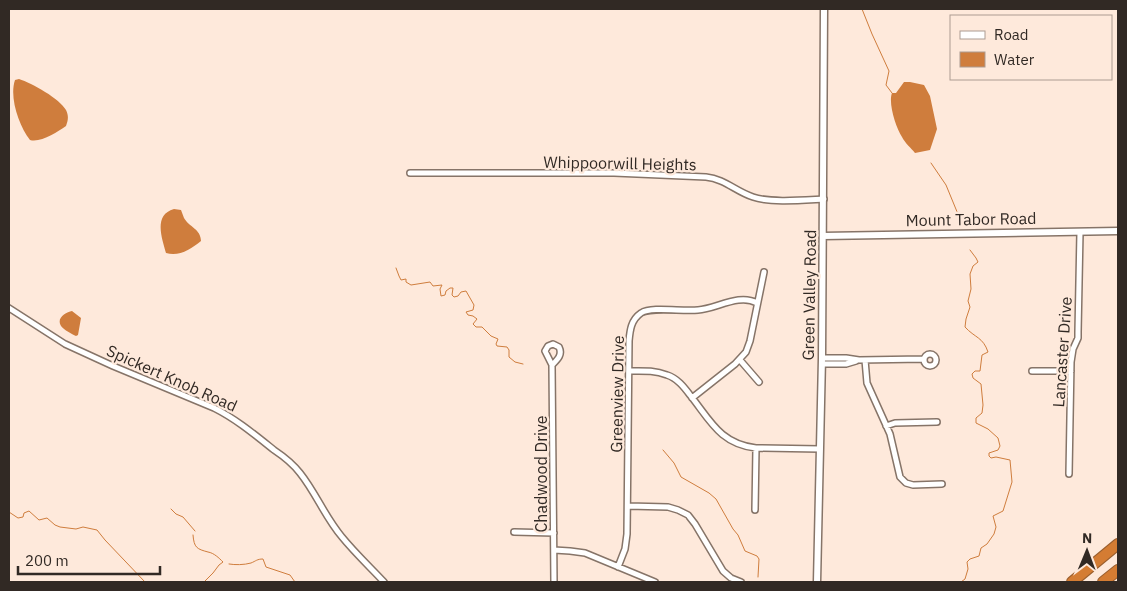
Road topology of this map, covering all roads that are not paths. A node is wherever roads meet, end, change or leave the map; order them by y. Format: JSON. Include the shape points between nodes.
{"nodes":[{"id":1,"x":824,"y":9,"type":"edge"},
{"id":2,"x":410,"y":172,"type":"dead end"},
{"id":3,"x":824,"y":199,"type":"junction"},
{"id":4,"x":1118,"y":231,"type":"edge"},
{"id":5,"x":1080,"y":232,"type":"junction"},
{"id":6,"x":823,"y":236,"type":"junction"},
{"id":7,"x":764,"y":272,"type":"dead end"},
{"id":8,"x":758,"y":303,"type":"junction"},
{"id":9,"x":9,"y":308,"type":"edge"},
{"id":10,"x":740,"y":360,"type":"junction"},
{"id":11,"x":862,"y":360,"type":"junction"},
{"id":12,"x":924,"y":360,"type":"dead end"},
{"id":13,"x":822,"y":361,"type":"junction"},
{"id":14,"x":552,"y":365,"type":"dead end"},
{"id":15,"x":629,"y":371,"type":"junction"},
{"id":16,"x":1032,"y":371,"type":"dead end"},
{"id":17,"x":1071,"y":371,"type":"junction"},
{"id":18,"x":759,"y":382,"type":"dead end"},
{"id":19,"x":692,"y":398,"type":"junction"},
{"id":20,"x":937,"y":422,"type":"dead end"},
{"id":21,"x":886,"y":426,"type":"junction"},
{"id":22,"x":756,"y":448,"type":"junction"},
{"id":23,"x":820,"y":449,"type":"junction"},
{"id":24,"x":1069,"y":474,"type":"dead end"},
{"id":25,"x":942,"y":484,"type":"dead end"},
{"id":26,"x":628,"y":506,"type":"junction"},
{"id":27,"x":755,"y":510,"type":"dead end"},
{"id":28,"x":514,"y":532,"type":"dead end"},
{"id":29,"x":554,"y":532,"type":"junction"},
{"id":30,"x":1118,"y":544,"type":"edge"},
{"id":31,"x":554,"y":550,"type":"junction"},
{"id":32,"x":618,"y":566,"type":"junction"},
{"id":33,"x":1118,"y":570,"type":"edge"},
{"id":34,"x":384,"y":582,"type":"edge"},
{"id":35,"x":554,"y":582,"type":"edge"},
{"id":36,"x":655,"y":582,"type":"edge"},
{"id":37,"x":741,"y":582,"type":"edge"},
{"id":38,"x":817,"y":582,"type":"edge"},
{"id":39,"x":1072,"y":582,"type":"edge"},
{"id":40,"x":1103,"y":582,"type":"edge"}],
"edges":[{"from":1,"to":3,"type":"street","name":"Green Valley Road"},
{"from":2,"to":3,"type":"street","name":"Whippoorwill Heights","via":[[706,177],[720,180],[760,199]]},
{"from":3,"to":6,"type":"street","name":"Green Valley Road"},
{"from":4,"to":5,"type":"street","name":"Mount Tabor Road"},
{"from":5,"to":6,"type":"street","name":"Mount Tabor Road"},
{"from":5,"to":17,"type":"street","name":"Lancaster Drive","via":[[1078,338],[1073,349]]},
{"from":6,"to":13,"type":"street","name":"Green Valley Road"},
{"from":7,"to":8,"type":"street"},
{"from":8,"to":10,"type":"street","via":[[750,340]]},
{"from":8,"to":15,"type":"street","name":"Greenview Drive","via":[[740,301],[696,311],[642,312],[630,329]]},
{"from":9,"to":34,"type":"street","name":"Spickert Knob Road","via":[[66,344],[235,419],[298,471],[342,537]]},
{"from":10,"to":18,"type":"street"},
{"from":10,"to":19,"type":"street"},
{"from":11,"to":12,"type":"street"},
{"from":11,"to":13,"type":"street","via":[[846,364]]},
{"from":11,"to":21,"type":"street","via":[[868,388]]},
{"from":13,"to":23,"type":"street","name":"Green Valley Road"},
{"from":14,"to":29,"type":"street","name":"Chadwood Drive"},
{"from":15,"to":19,"type":"street","via":[[656,371],[669,375],[682,384]]},
{"from":15,"to":26,"type":"street","name":"Greenview Drive"},
{"from":16,"to":17,"type":"street"},
{"from":17,"to":24,"type":"street","name":"Lancaster Drive"},
{"from":19,"to":22,"type":"street","via":[[722,436]]},
{"from":20,"to":21,"type":"street"},
{"from":21,"to":25,"type":"street","via":[[903,480],[913,485]]},
{"from":22,"to":23,"type":"street"},
{"from":22,"to":27,"type":"street"},
{"from":23,"to":38,"type":"street","name":"Green Valley Road"},
{"from":26,"to":32,"type":"street","name":"Greenview Drive","via":[[626,544]]},
{"from":26,"to":37,"type":"street","via":[[668,507],[688,515],[723,571]]},
{"from":28,"to":29,"type":"street"},
{"from":29,"to":31,"type":"street","name":"Chadwood Drive"},
{"from":30,"to":39,"type":"highway"},
{"from":31,"to":32,"type":"street","via":[[585,553]]},
{"from":31,"to":35,"type":"street","name":"Chadwood Drive"},
{"from":32,"to":36,"type":"street"},
{"from":33,"to":40,"type":"highway"}]}
